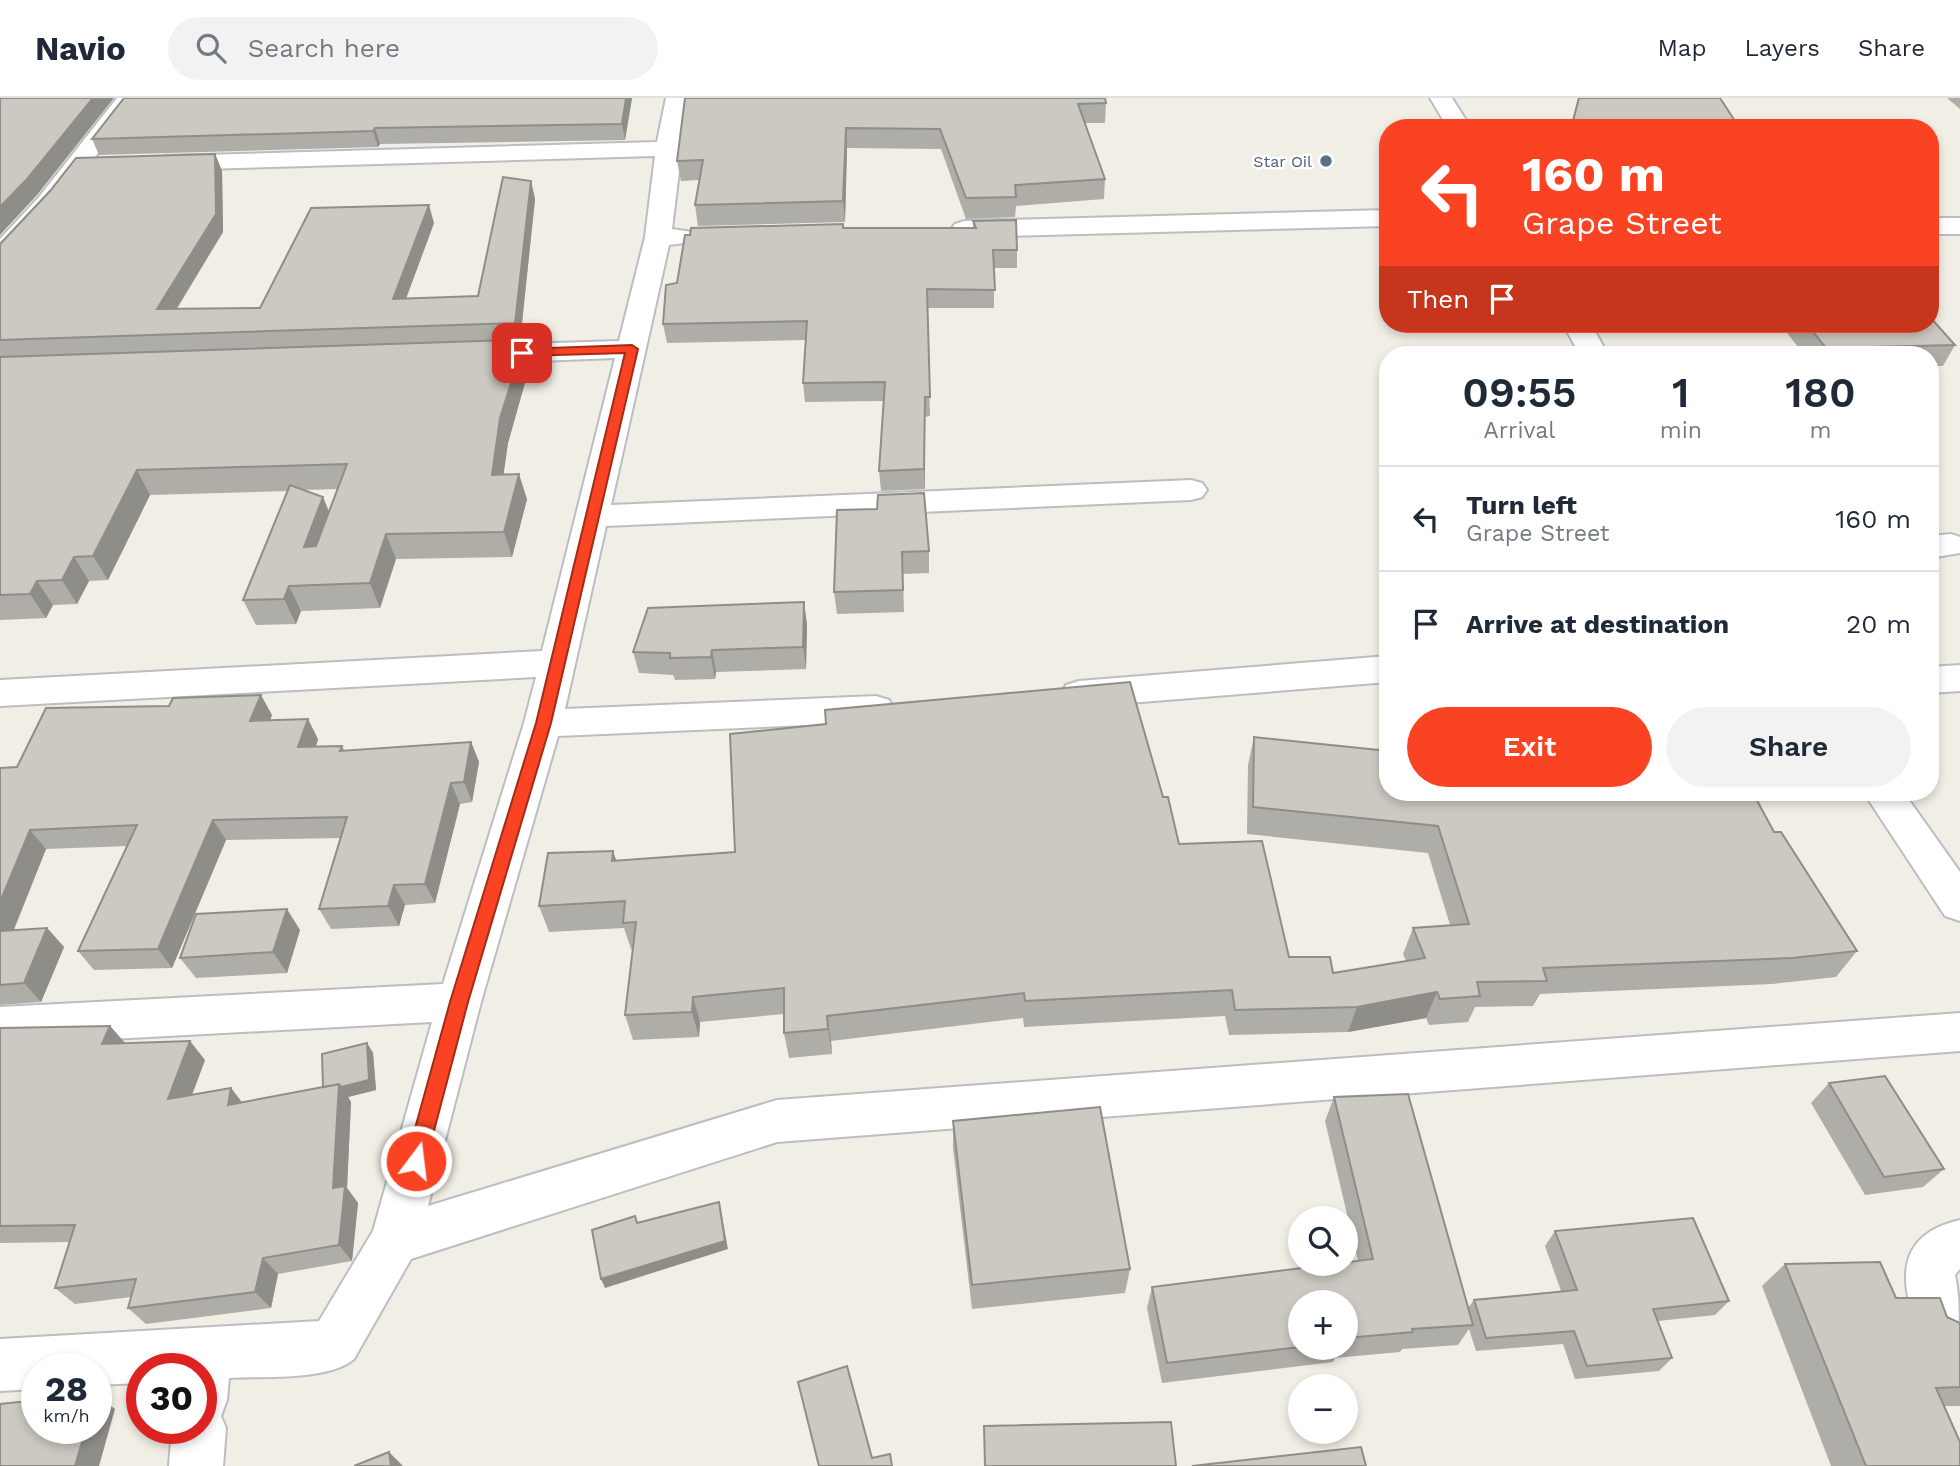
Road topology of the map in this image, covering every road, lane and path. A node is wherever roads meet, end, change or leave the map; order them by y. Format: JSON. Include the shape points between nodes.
{"nodes":[{"id":1,"x":129,"y":98,"type":"edge"},
{"id":2,"x":677,"y":98,"type":"edge"},
{"id":3,"x":1441,"y":98,"type":"edge"},
{"id":4,"x":1454,"y":119,"type":"edge"},
{"id":5,"x":668,"y":149,"type":"junction"},
{"id":6,"x":144,"y":164,"type":"edge"},
{"id":7,"x":103,"y":165,"type":"edge"},
{"id":8,"x":75,"y":166,"type":"junction"},
{"id":9,"x":1379,"y":218,"type":"edge"},
{"id":10,"x":1939,"y":226,"type":"edge"},
{"id":11,"x":1960,"y":226,"type":"edge"},
{"id":12,"x":933,"y":230,"type":"edge"},
{"id":13,"x":713,"y":236,"type":"edge"},
{"id":14,"x":658,"y":237,"type":"junction"},
{"id":15,"x":0,"y":254,"type":"edge"},
{"id":16,"x":632,"y":349,"type":"junction"},
{"id":17,"x":440,"y":355,"type":"edge"},
{"id":18,"x":1191,"y":490,"type":"dead end"},
{"id":19,"x":593,"y":516,"type":"junction"},
{"id":20,"x":557,"y":663,"type":"junction"},
{"id":21,"x":1379,"y":670,"type":"edge"},
{"id":22,"x":1960,"y":678,"type":"edge"},
{"id":23,"x":1939,"y":679,"type":"edge"},
{"id":24,"x":0,"y":693,"type":"edge"},
{"id":25,"x":1047,"y":697,"type":"edge"},
{"id":26,"x":911,"y":708,"type":"edge"},
{"id":27,"x":543,"y":723,"type":"junction"},
{"id":28,"x":1889,"y":801,"type":"edge"},
{"id":29,"x":1960,"y":904,"type":"edge"},
{"id":30,"x":459,"y":1002,"type":"junction"},
{"id":31,"x":0,"y":1026,"type":"edge"},
{"id":32,"x":1960,"y":1032,"type":"edge"},
{"id":33,"x":395,"y":1240,"type":"junction"},
{"id":34,"x":1960,"y":1244,"type":"edge"},
{"id":35,"x":1939,"y":1319,"type":"edge"},
{"id":36,"x":0,"y":1365,"type":"edge"},
{"id":37,"x":126,"y":1372,"type":"edge"},
{"id":38,"x":217,"y":1374,"type":"edge"},
{"id":39,"x":198,"y":1444,"type":"edge"},
{"id":40,"x":196,"y":1466,"type":"edge"}],
"edges":[{"from":1,"to":8,"type":"street"},
{"from":2,"to":5,"type":"street"},
{"from":3,"to":4,"type":"street"},
{"from":5,"to":6,"type":"street"},
{"from":5,"to":14,"type":"street"},
{"from":7,"to":8,"type":"street"},
{"from":8,"to":15,"type":"street"},
{"from":9,"to":12,"type":"street"},
{"from":10,"to":11,"type":"street"},
{"from":13,"to":14,"type":"street"},
{"from":14,"to":16,"type":"street"},
{"from":16,"to":17,"type":"street"},
{"from":16,"to":19,"type":"street"},
{"from":18,"to":19,"type":"street"},
{"from":19,"to":20,"type":"street"},
{"from":20,"to":24,"type":"street"},
{"from":20,"to":27,"type":"street"},
{"from":21,"to":25,"type":"street"},
{"from":22,"to":23,"type":"street"},
{"from":26,"to":27,"type":"street"},
{"from":27,"to":30,"type":"street"},
{"from":28,"to":29,"type":"street"},
{"from":30,"to":31,"type":"street"},
{"from":30,"to":33,"type":"street"},
{"from":32,"to":33,"type":"street","via":[[777,1121]]},
{"from":33,"to":38,"type":"street","via":[[330,1346]]},
{"from":34,"to":35,"type":"street","via":[[1947,1247],[1930,1269]]},
{"from":36,"to":37,"type":"street"},
{"from":39,"to":40,"type":"street"}]}
